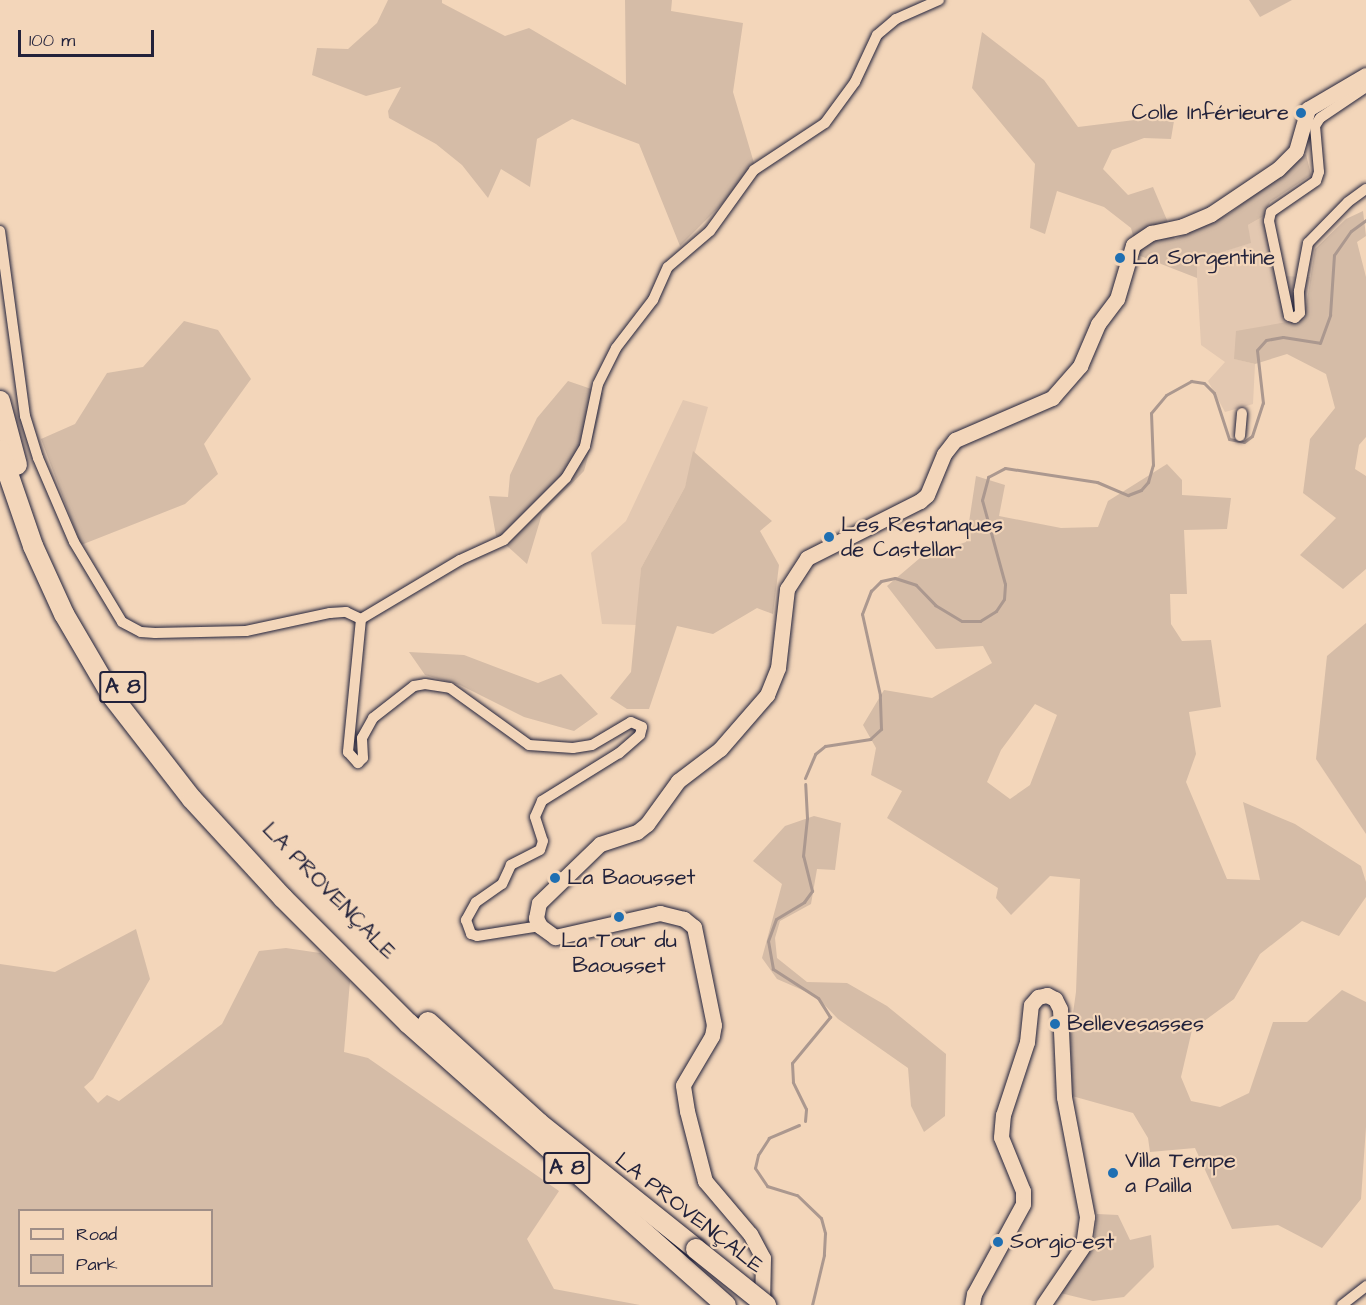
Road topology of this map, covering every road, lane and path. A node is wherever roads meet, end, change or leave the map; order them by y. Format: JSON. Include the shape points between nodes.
{"nodes":[{"id":1,"x":939,"y":0,"type":"edge"},
{"id":2,"x":1366,"y":75,"type":"edge"},
{"id":3,"x":1366,"y":87,"type":"edge"},
{"id":4,"x":1366,"y":189,"type":"edge"},
{"id":5,"x":0,"y":231,"type":"edge"},
{"id":6,"x":0,"y":401,"type":"edge"},
{"id":7,"x":1242,"y":412,"type":"dead end"},
{"id":8,"x":1240,"y":436,"type":"dead end"},
{"id":9,"x":0,"y":450,"type":"edge"},
{"id":10,"x":362,"y":619,"type":"junction"},
{"id":11,"x":540,"y":926,"type":"junction"},
{"id":12,"x":322,"y":929,"type":"junction"},
{"id":13,"x":455,"y":1057,"type":"junction"},
{"id":14,"x":1366,"y":1286,"type":"edge"},
{"id":15,"x":726,"y":1305,"type":"edge"},
{"id":16,"x":764,"y":1305,"type":"edge"},
{"id":17,"x":972,"y":1305,"type":"edge"},
{"id":18,"x":1044,"y":1305,"type":"edge"},
{"id":19,"x":1342,"y":1305,"type":"edge"}],
"edges":[{"from":1,"to":10,"type":"street","via":[[896,19],[877,35],[855,82],[825,123],[754,170],[710,231],[668,267],[653,300],[616,348],[598,384],[585,446],[566,478],[504,540],[451,565]]},
{"from":2,"to":11,"type":"street","via":[[1308,109],[1296,151],[1278,169],[1211,214],[1151,234],[1132,245],[1118,299],[1098,324],[1080,366],[1052,398],[955,440],[944,454],[927,495],[920,501],[807,558],[787,589],[778,668],[767,695],[720,749],[678,781],[647,825],[638,832],[600,844],[546,894],[536,910]]},
{"from":3,"to":4,"type":"street","via":[[1320,118],[1314,126],[1319,172],[1316,181],[1271,212],[1269,221],[1289,315],[1295,318],[1299,313],[1308,243]]},
{"from":5,"to":10,"type":"street","via":[[25,412],[38,458],[74,542],[122,622],[141,632],[155,633],[246,631],[338,612]]},
{"from":6,"to":12,"type":"highway","name":"LA PROVENÇALE","number":"A 8","via":[[18,469],[45,544],[105,661],[186,772]]},
{"from":7,"to":8,"type":"street"},
{"from":9,"to":12,"type":"highway","name":"LA PROVENÇALE","number":"A 8","via":[[47,578],[112,696],[192,799]]},
{"from":10,"to":11,"type":"street","via":[[348,752],[358,763],[363,758],[362,738],[373,718],[414,686],[426,684],[450,688],[529,745],[592,745],[631,722],[642,727],[640,735],[619,753],[542,801],[535,817],[543,841],[540,850],[511,865],[502,884],[476,902],[466,920],[471,934],[477,936]]},
{"from":11,"to":16,"type":"street","via":[[555,937],[569,936],[660,912],[684,919],[694,927],[714,1025],[712,1036],[683,1085],[687,1111],[705,1181],[750,1234],[763,1258]]},
{"from":12,"to":13,"type":"highway","name":"LA PROVENÇALE","number":"A 8"},
{"from":13,"to":15,"type":"highway","name":"LA PROVENÇALE","number":"A 8"},
{"from":13,"to":16,"type":"highway","name":"LA PROVENÇALE","number":"A 8","bridge":true},
{"from":14,"to":19,"type":"street"},
{"from":17,"to":18,"type":"street","via":[[974,1294],[1023,1204],[1023,1191],[1001,1137],[1003,1115],[1027,1042],[1031,1005],[1038,997],[1047,995],[1055,999],[1060,1009],[1064,1096],[1087,1217],[1083,1246]]}]}
